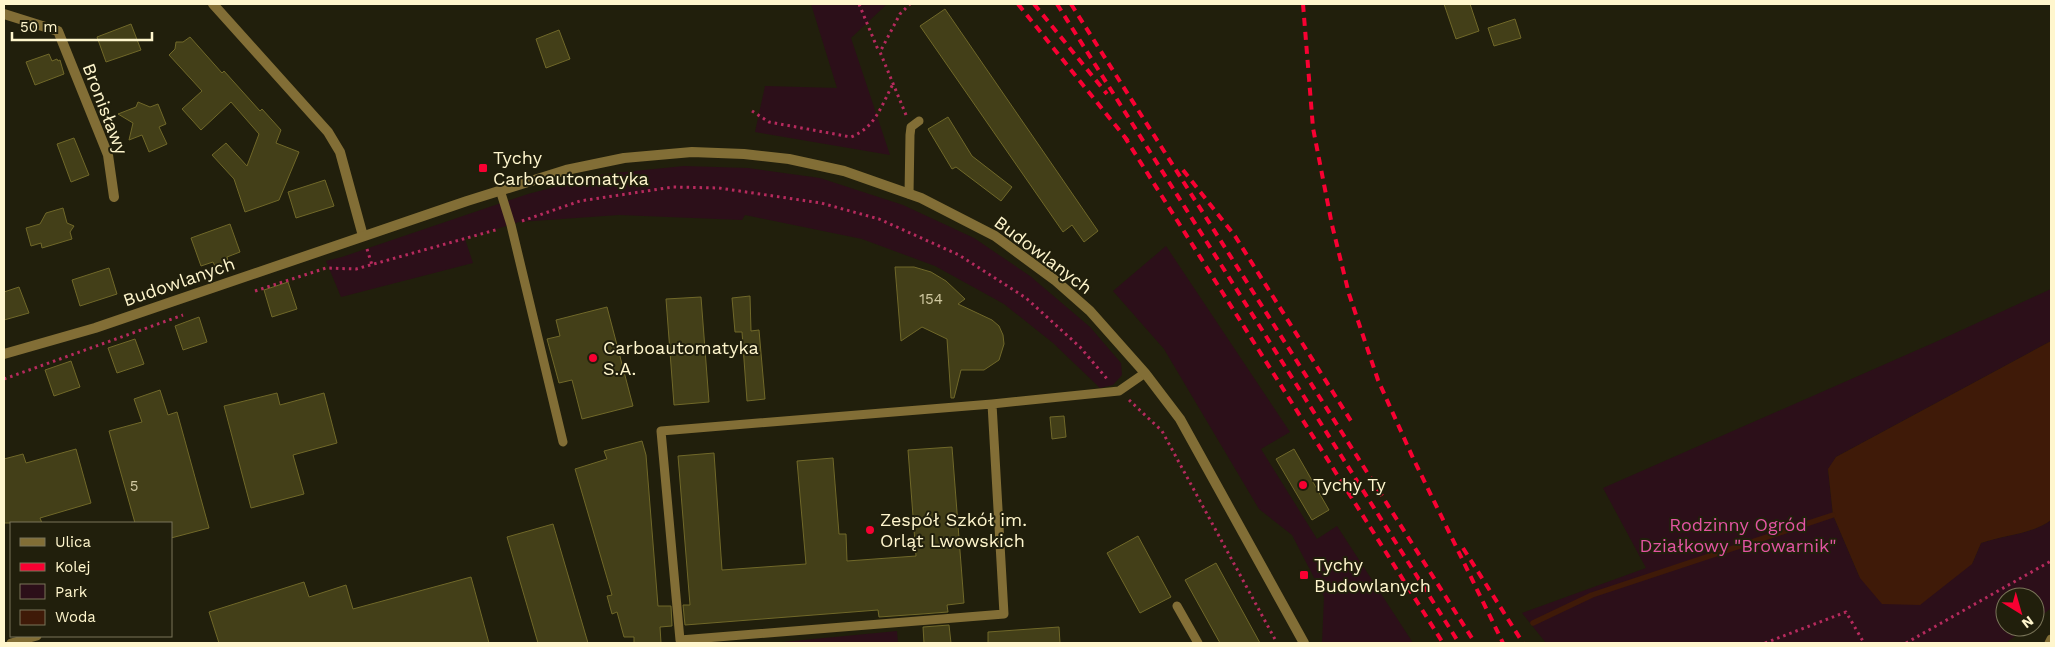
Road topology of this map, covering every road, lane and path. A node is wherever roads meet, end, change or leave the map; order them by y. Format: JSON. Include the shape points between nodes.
{"nodes":[{"id":1,"x":213,"y":4,"type":"edge"},
{"id":2,"x":859,"y":4,"type":"edge"},
{"id":3,"x":910,"y":4,"type":"edge"},
{"id":4,"x":4,"y":14,"type":"edge"},
{"id":5,"x":880,"y":52,"type":"junction"},
{"id":6,"x":893,"y":84,"type":"junction"},
{"id":7,"x":752,"y":111,"type":"dead end"},
{"id":8,"x":919,"y":121,"type":"dead end"},
{"id":9,"x":911,"y":127,"type":"junction"},
{"id":10,"x":500,"y":190,"type":"junction"},
{"id":11,"x":910,"y":194,"type":"junction"},
{"id":12,"x":114,"y":197,"type":"dead end"},
{"id":13,"x":511,"y":225,"type":"junction"},
{"id":14,"x":363,"y":236,"type":"junction"},
{"id":15,"x":252,"y":291,"type":"dead end"},
{"id":16,"x":190,"y":313,"type":"dead end"},
{"id":17,"x":4,"y":354,"type":"edge"},
{"id":18,"x":1146,"y":373,"type":"junction"},
{"id":19,"x":5,"y":378,"type":"edge"},
{"id":20,"x":1119,"y":391,"type":"junction"},
{"id":21,"x":992,"y":404,"type":"junction"},
{"id":22,"x":563,"y":442,"type":"dead end"},
{"id":23,"x":2051,"y":561,"type":"edge"},
{"id":24,"x":1177,"y":606,"type":"dead end"},
{"id":25,"x":32,"y":637,"type":"edge"},
{"id":26,"x":2051,"y":639,"type":"edge"},
{"id":27,"x":11,"y":643,"type":"edge"},
{"id":28,"x":1198,"y":643,"type":"edge"},
{"id":29,"x":1277,"y":643,"type":"edge"},
{"id":30,"x":1304,"y":643,"type":"edge"},
{"id":31,"x":1765,"y":643,"type":"edge"},
{"id":32,"x":1864,"y":643,"type":"edge"},
{"id":33,"x":1906,"y":643,"type":"edge"},
{"id":34,"x":2049,"y":643,"type":"edge"}],
"edges":[{"from":1,"to":14,"type":"street","via":[[328,132],[340,152]]},
{"from":2,"to":5,"type":"path"},
{"from":3,"to":5,"type":"path","via":[[900,14]]},
{"from":4,"to":12,"type":"street","name":"Bronisławy","via":[[58,31],[108,156]]},
{"from":5,"to":6,"type":"path"},
{"from":6,"to":7,"type":"path","via":[[872,123],[851,137],[769,122]]},
{"from":6,"to":9,"type":"path"},
{"from":8,"to":9,"type":"lane"},
{"from":9,"to":11,"type":"lane"},
{"from":10,"to":11,"type":"street","name":"Budowlanych","via":[[566,170],[624,158],[692,152],[789,159],[844,171]]},
{"from":10,"to":13,"type":"lane"},
{"from":10,"to":14,"type":"street","name":"Budowlanych"},
{"from":11,"to":18,"type":"street","name":"Budowlanych","via":[[995,236],[1056,281],[1090,312]]},
{"from":13,"to":15,"type":"path","via":[[356,269],[326,268]]},
{"from":13,"to":20,"type":"path","via":[[580,201],[673,187],[718,188],[821,202],[879,219],[922,237],[997,278],[1060,328]]},
{"from":13,"to":22,"type":"lane"},
{"from":14,"to":17,"type":"street","name":"Budowlanych","via":[[95,328]]},
{"from":16,"to":19,"type":"path"},
{"from":18,"to":20,"type":"lane"},
{"from":18,"to":30,"type":"street","name":"Budowlanych","via":[[1180,419]]},
{"from":20,"to":21,"type":"lane"},
{"from":20,"to":29,"type":"path","via":[[1162,431]]},
{"from":21,"to":21,"type":"lane","via":[[661,431],[680,640],[1004,614]]},
{"from":23,"to":33,"type":"path"},
{"from":24,"to":28,"type":"lane"},
{"from":25,"to":27,"type":"lane"},
{"from":26,"to":34,"type":"lane"},
{"from":31,"to":32,"type":"path","via":[[1846,612]]}]}
